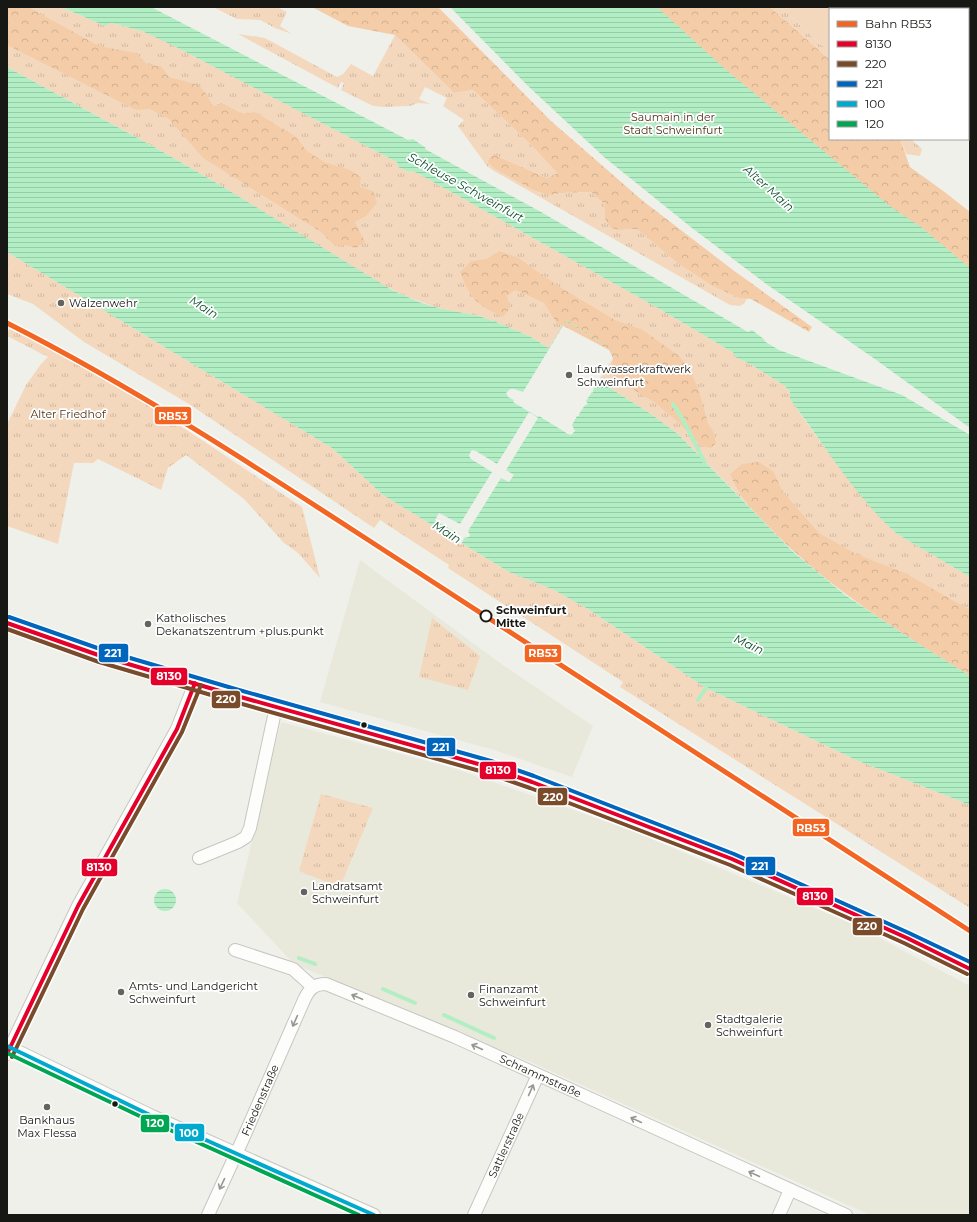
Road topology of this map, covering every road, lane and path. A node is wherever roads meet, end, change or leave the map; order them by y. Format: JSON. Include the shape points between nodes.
{"nodes":[{"id":1,"x":7,"y":623,"type":"edge"},
{"id":2,"x":195,"y":683,"type":"junction"},
{"id":3,"x":276,"y":707,"type":"junction"},
{"id":4,"x":199,"y":858,"type":"dead end"},
{"id":5,"x":235,"y":950,"type":"dead end"},
{"id":6,"x":970,"y":969,"type":"edge"},
{"id":7,"x":313,"y":987,"type":"junction"},
{"id":8,"x":8,"y":1049,"type":"edge"},
{"id":9,"x":538,"y":1075,"type":"junction"},
{"id":10,"x":237,"y":1153,"type":"junction"},
{"id":11,"x":790,"y":1190,"type":"junction"},
{"id":12,"x":208,"y":1215,"type":"edge"},
{"id":13,"x":374,"y":1215,"type":"edge"},
{"id":14,"x":474,"y":1215,"type":"edge"},
{"id":15,"x":779,"y":1215,"type":"edge"},
{"id":16,"x":846,"y":1215,"type":"edge"}],
"edges":[{"from":1,"to":2,"type":"street","via":[[101,656]]},
{"from":2,"to":3,"type":"street"},
{"from":2,"to":8,"type":"street","via":[[177,729],[78,906]]},
{"from":3,"to":4,"type":"street","via":[[246,837]]},
{"from":3,"to":6,"type":"street","via":[[489,767],[564,794],[732,859]]},
{"from":5,"to":7,"type":"street","via":[[293,969]]},
{"from":9,"to":7,"type":"street","name":"Schrammstraße","one_way":true,"via":[[455,1037],[326,984]]},
{"from":7,"to":10,"type":"street","name":"Friedenstraße","one_way":true,"via":[[308,991]]},
{"from":8,"to":10,"type":"street"},
{"from":11,"to":9,"type":"street","name":"Schrammstraße","one_way":true},
{"from":14,"to":9,"type":"street","name":"Sattlerstraße","one_way":true},
{"from":10,"to":12,"type":"street","name":"Friedenstraße","one_way":true},
{"from":10,"to":13,"type":"street"},
{"from":11,"to":15,"type":"street"},
{"from":11,"to":16,"type":"street","name":"Schrammstraße"}]}
